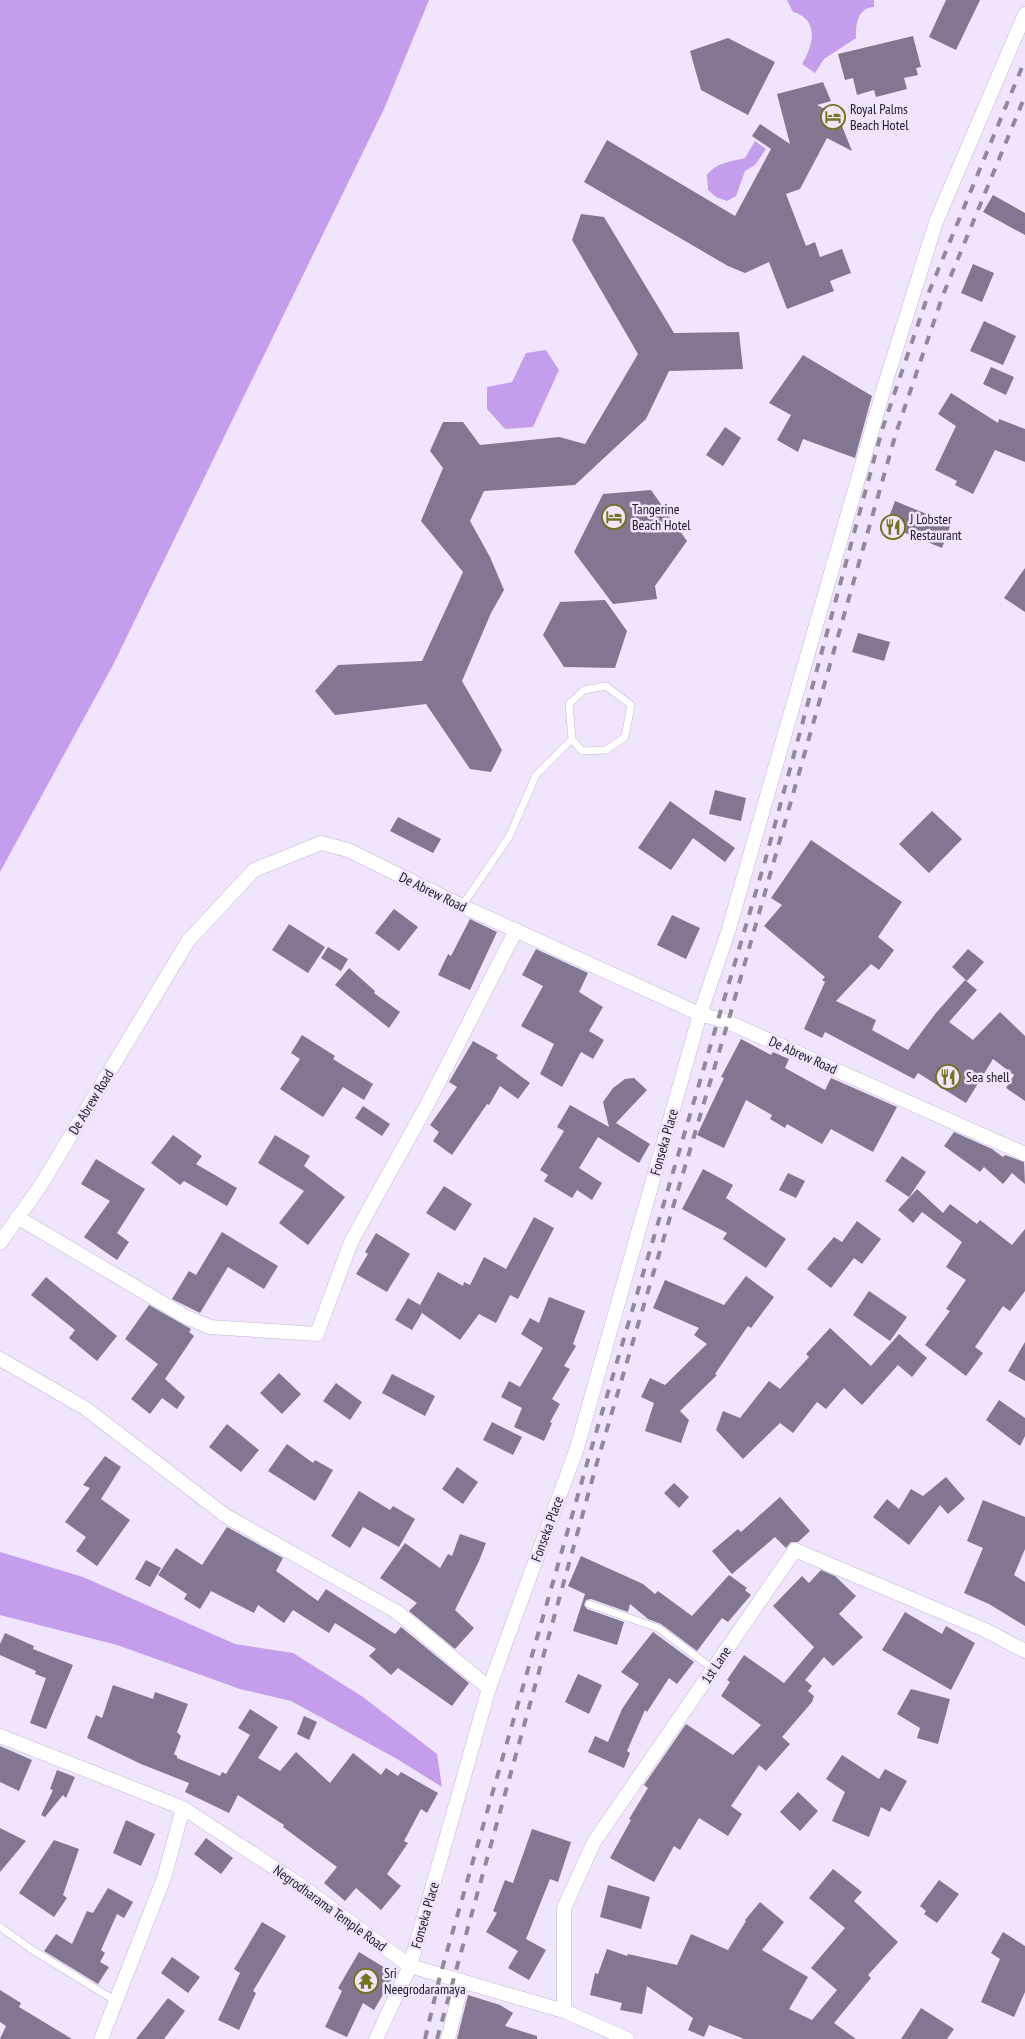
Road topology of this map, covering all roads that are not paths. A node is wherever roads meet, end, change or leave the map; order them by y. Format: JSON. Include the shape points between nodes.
{"nodes":[{"id":1,"x":1025,"y":13,"type":"edge"},
{"id":2,"x":572,"y":739,"type":"junction"},
{"id":3,"x":462,"y":906,"type":"junction"},
{"id":4,"x":516,"y":930,"type":"junction"},
{"id":5,"x":700,"y":1014,"type":"junction"},
{"id":6,"x":1025,"y":1154,"type":"edge"},
{"id":7,"x":17,"y":1216,"type":"junction"},
{"id":8,"x":0,"y":1243,"type":"edge"},
{"id":9,"x":0,"y":1359,"type":"edge"},
{"id":10,"x":589,"y":1604,"type":"dead end"},
{"id":11,"x":1025,"y":1651,"type":"edge"},
{"id":12,"x":714,"y":1669,"type":"junction"},
{"id":13,"x":489,"y":1688,"type":"junction"},
{"id":14,"x":0,"y":1736,"type":"edge"},
{"id":15,"x":182,"y":1808,"type":"junction"},
{"id":16,"x":0,"y":1927,"type":"edge"},
{"id":17,"x":410,"y":1966,"type":"junction"},
{"id":18,"x":462,"y":1983,"type":"junction"},
{"id":19,"x":116,"y":2001,"type":"junction"},
{"id":20,"x":564,"y":2011,"type":"junction"},
{"id":21,"x":101,"y":2039,"type":"edge"},
{"id":22,"x":376,"y":2039,"type":"edge"},
{"id":23,"x":448,"y":2039,"type":"edge"},
{"id":24,"x":627,"y":2039,"type":"edge"}],
"edges":[{"from":1,"to":5,"type":"street","name":"Fonseka Place","via":[[936,222],[886,381],[728,932]]},
{"from":2,"to":2,"type":"lane","via":[[569,704],[584,690],[606,686],[631,705],[625,737],[606,750],[582,751]]},
{"from":2,"to":3,"type":"lane","via":[[536,775],[509,837]]},
{"from":3,"to":4,"type":"street","name":"De Abrew Road"},
{"from":3,"to":7,"type":"street","name":"De Abrew Road","via":[[348,850],[321,842],[254,870],[188,941],[41,1184]]},
{"from":4,"to":5,"type":"street","name":"De Abrew Road"},
{"from":4,"to":7,"type":"street","via":[[428,1103],[352,1242],[317,1334],[210,1328],[186,1317]]},
{"from":5,"to":6,"type":"street","name":"De Abrew Road","via":[[728,1022]]},
{"from":5,"to":13,"type":"street","name":"Fonseka Place","via":[[577,1448]]},
{"from":7,"to":8,"type":"street","name":"De Abrew Road"},
{"from":9,"to":13,"type":"street","via":[[85,1408],[226,1516],[397,1612]]},
{"from":10,"to":12,"type":"lane","via":[[658,1628]]},
{"from":11,"to":12,"type":"street","name":"1st Lane","via":[[985,1630],[795,1550]]},
{"from":12,"to":20,"type":"street","name":"1st Lane","via":[[594,1842],[564,1908]]},
{"from":13,"to":17,"type":"street","name":"Fonseka Place"},
{"from":14,"to":15,"type":"street","name":"Negrodharama Temple Road"},
{"from":15,"to":17,"type":"street","name":"Negrodharama Temple Road","via":[[293,1880]]},
{"from":15,"to":19,"type":"street","via":[[164,1878]]},
{"from":16,"to":19,"type":"lane"},
{"from":17,"to":18,"type":"street","name":"Negrodharama Temple Road"},
{"from":17,"to":22,"type":"street","name":"Fonseka Place"},
{"from":18,"to":20,"type":"street","name":"Negrodharama Temple Road"},
{"from":18,"to":23,"type":"street"},
{"from":19,"to":21,"type":"street"},
{"from":20,"to":24,"type":"street","name":"Negrodharama Temple Road"}]}
